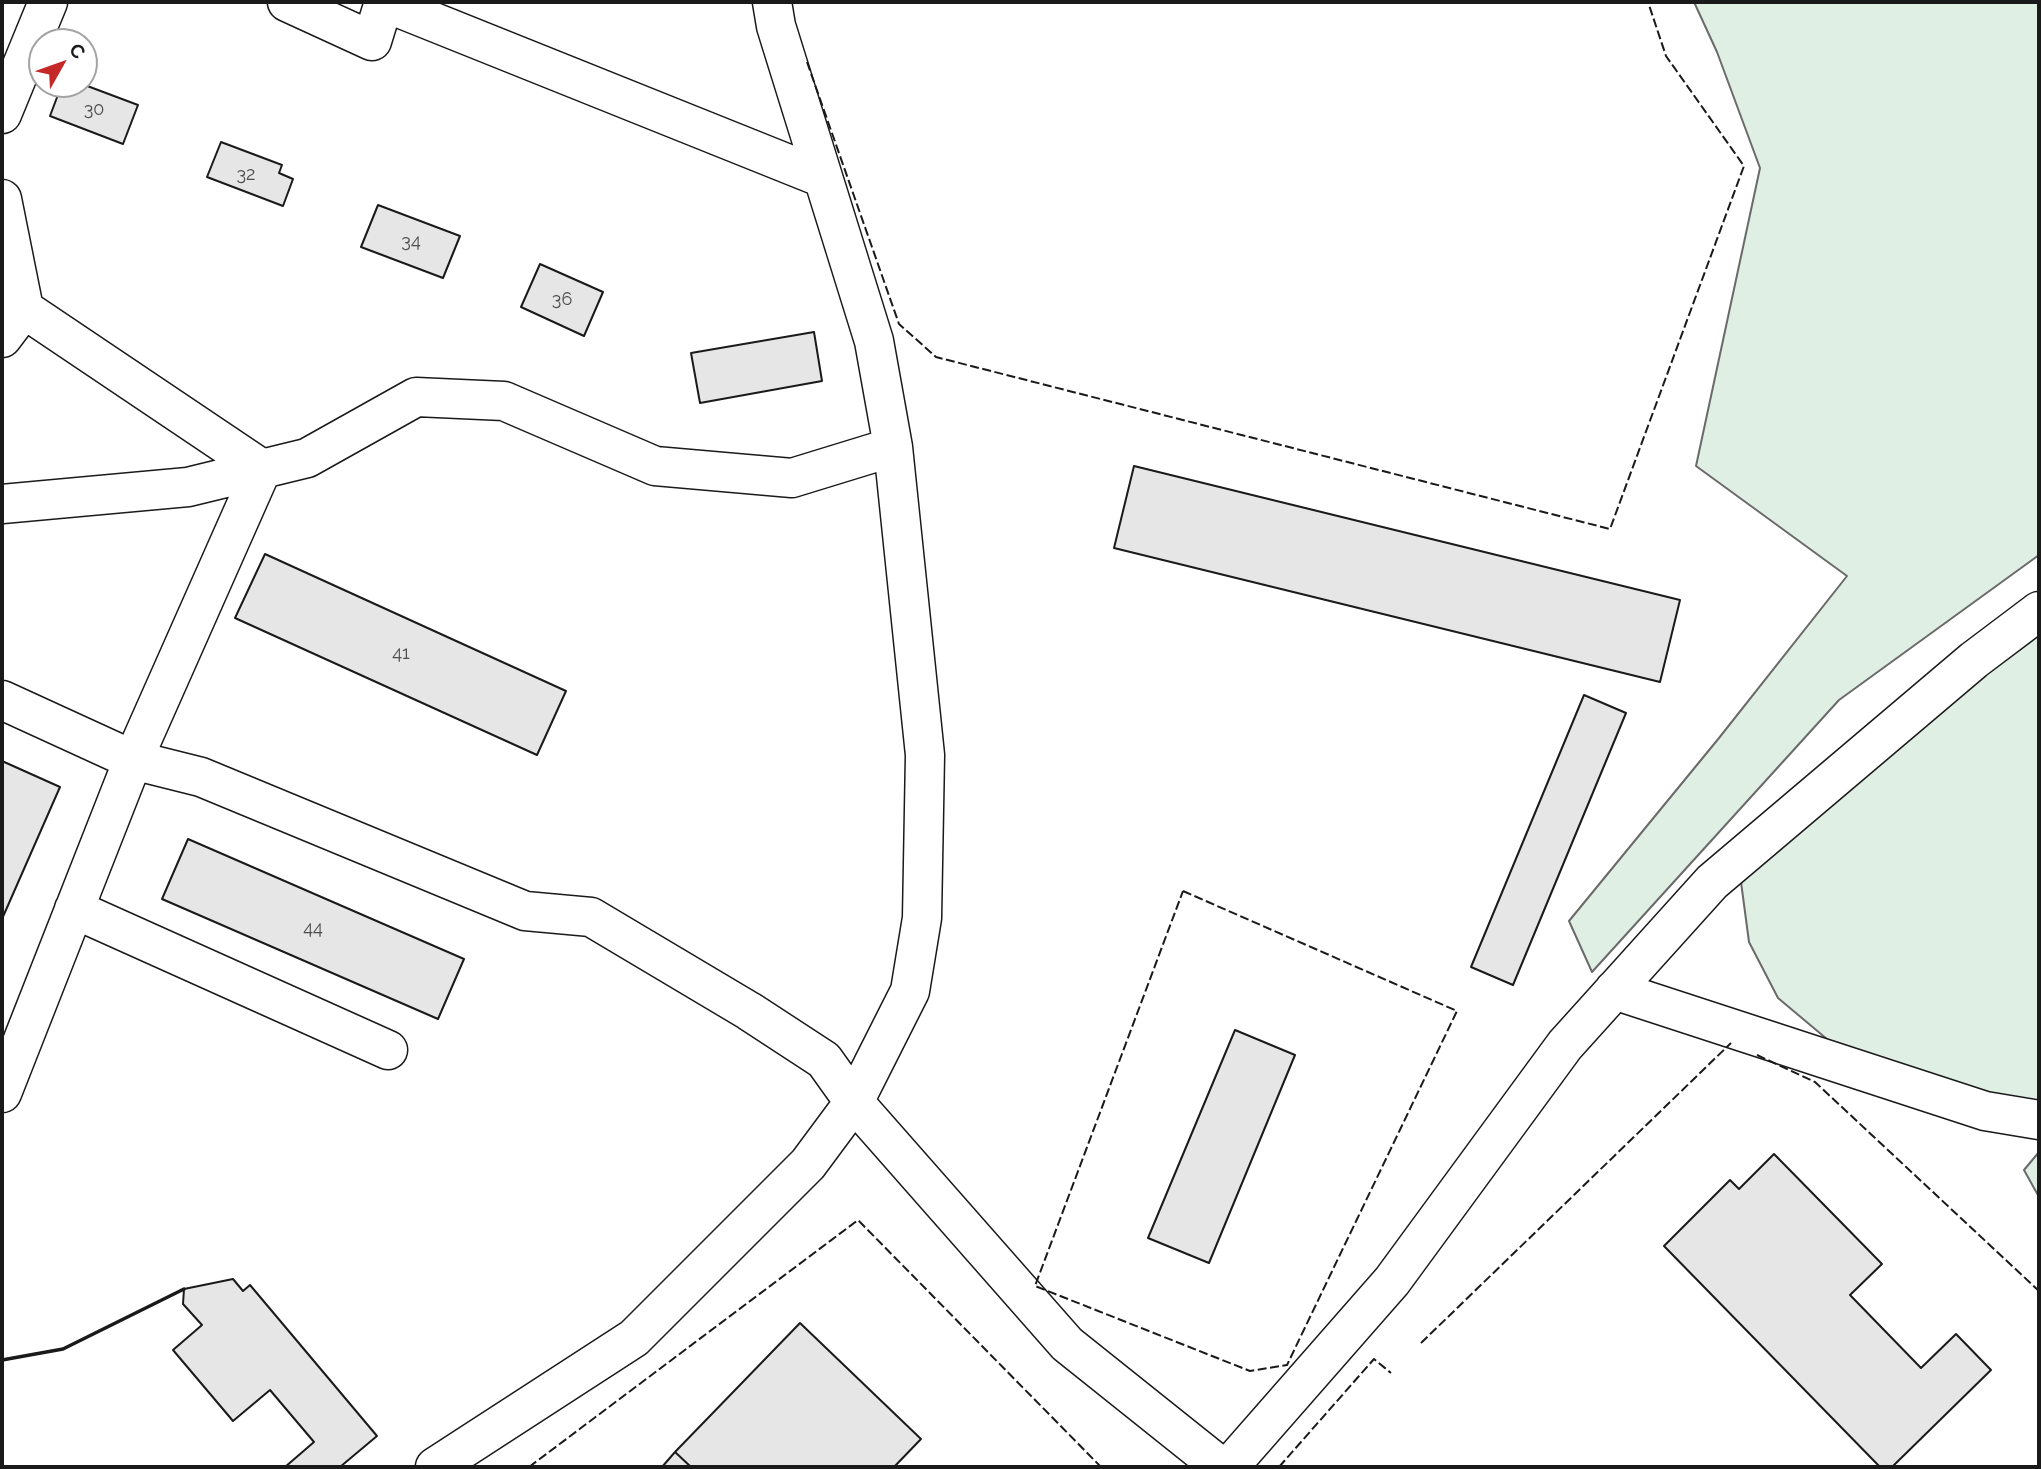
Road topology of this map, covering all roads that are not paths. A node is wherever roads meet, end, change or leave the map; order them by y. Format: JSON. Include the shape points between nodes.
{"nodes":[{"id":1,"x":48,"y":2,"type":"edge"},
{"id":2,"x":287,"y":2,"type":"edge"},
{"id":3,"x":772,"y":2,"type":"edge"},
{"id":4,"x":2,"y":114,"type":"edge"},
{"id":5,"x":823,"y":178,"type":"junction"},
{"id":6,"x":2,"y":199,"type":"edge"},
{"id":7,"x":13,"y":323,"type":"edge"},
{"id":8,"x":893,"y":447,"type":"junction"},
{"id":9,"x":262,"y":469,"type":"junction"},
{"id":10,"x":2,"y":504,"type":"edge"},
{"id":11,"x":2039,"y":611,"type":"edge"},
{"id":12,"x":2,"y":700,"type":"edge"},
{"id":13,"x":133,"y":760,"type":"junction"},
{"id":14,"x":74,"y":909,"type":"junction"},
{"id":15,"x":1614,"y":990,"type":"junction"},
{"id":16,"x":388,"y":1050,"type":"dead end"},
{"id":17,"x":2,"y":1093,"type":"edge"},
{"id":18,"x":854,"y":1102,"type":"junction"},
{"id":19,"x":2039,"y":1121,"type":"edge"},
{"id":20,"x":435,"y":1467,"type":"edge"},
{"id":21,"x":1221,"y":1467,"type":"edge"},
{"id":22,"x":1229,"y":1467,"type":"edge"}],
"edges":[{"from":1,"to":4,"type":"street"},
{"from":2,"to":5,"type":"street","via":[[372,41],[384,2]]},
{"from":3,"to":5,"type":"street"},
{"from":5,"to":8,"type":"street","via":[[874,341]]},
{"from":6,"to":7,"type":"street"},
{"from":7,"to":9,"type":"street"},
{"from":8,"to":9,"type":"street","via":[[793,478],[655,466],[504,401],[416,397],[307,458]]},
{"from":8,"to":18,"type":"street","via":[[925,755],[922,918],[910,991]]},
{"from":9,"to":10,"type":"street","via":[[188,487]]},
{"from":9,"to":13,"type":"street"},
{"from":11,"to":15,"type":"street","via":[[1974,660],[1712,881]]},
{"from":12,"to":13,"type":"street"},
{"from":13,"to":14,"type":"street"},
{"from":13,"to":18,"type":"street","via":[[201,777],[525,911],[591,917],[824,1060]]},
{"from":14,"to":16,"type":"street"},
{"from":14,"to":17,"type":"street"},
{"from":15,"to":19,"type":"street","via":[[1985,1111]]},
{"from":15,"to":22,"type":"street","via":[[1565,1045],[1392,1281]]},
{"from":18,"to":20,"type":"street","via":[[808,1164],[634,1338]]},
{"from":18,"to":21,"type":"street","via":[[1067,1344]]}]}
